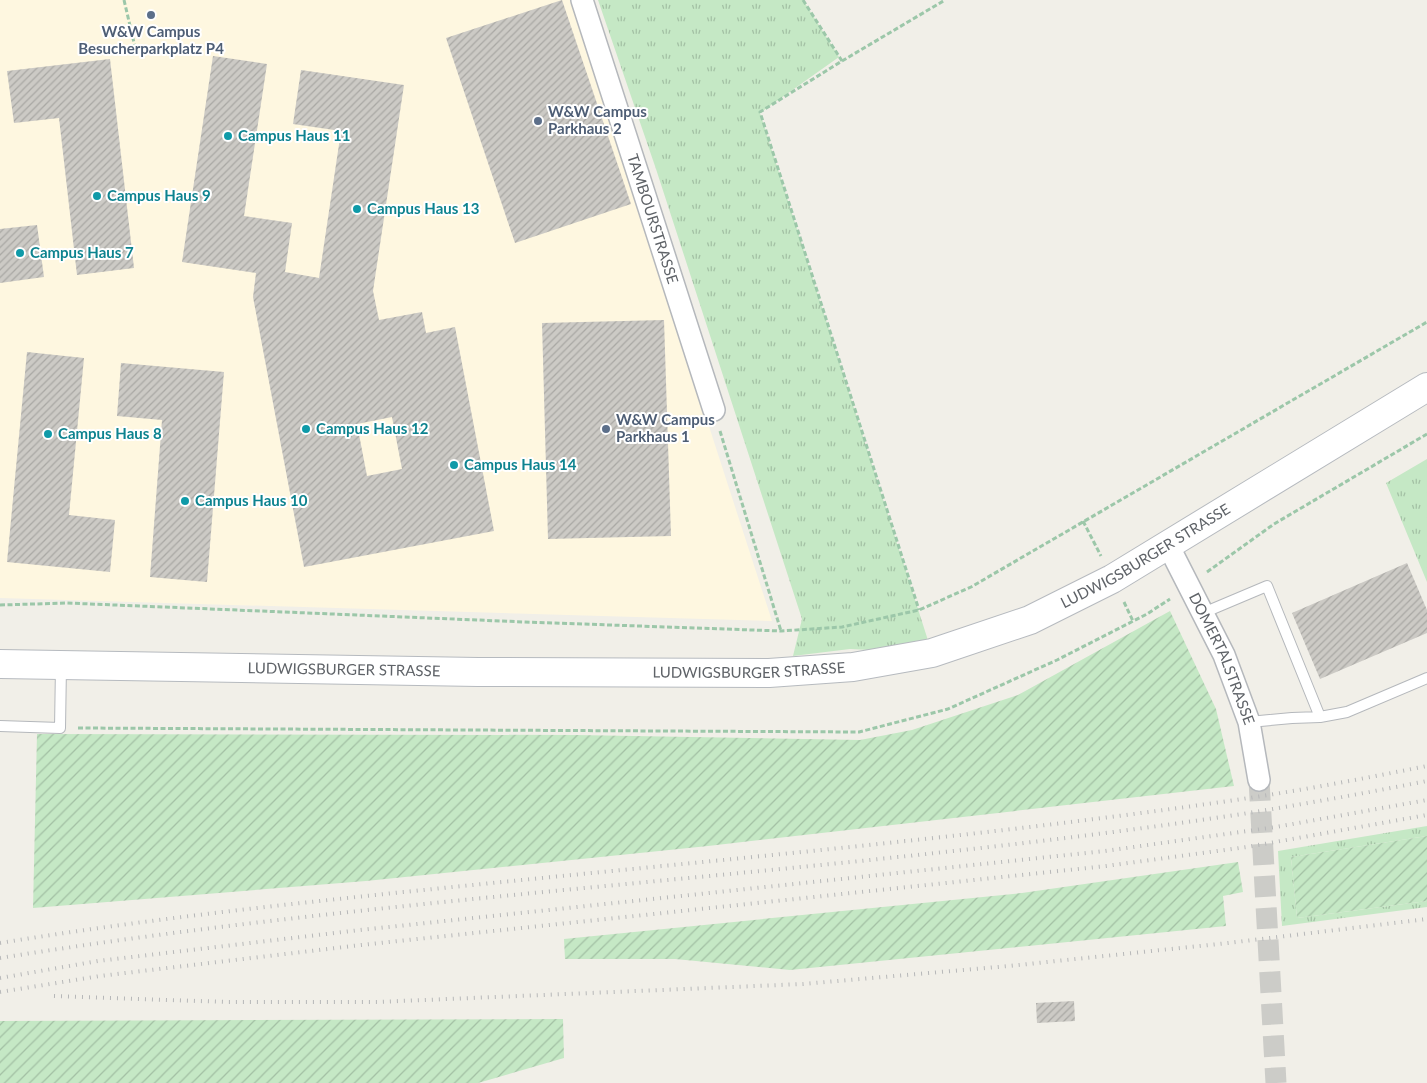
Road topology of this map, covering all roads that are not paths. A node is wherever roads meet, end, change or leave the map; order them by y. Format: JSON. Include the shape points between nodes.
{"nodes":[{"id":1,"x":582,"y":0,"type":"edge"},
{"id":2,"x":1427,"y":388,"type":"edge"},
{"id":3,"x":714,"y":410,"type":"road end"},
{"id":4,"x":1168,"y":545,"type":"junction"},
{"id":5,"x":1203,"y":613,"type":"junction"},
{"id":6,"x":0,"y":664,"type":"edge"},
{"id":7,"x":61,"y":665,"type":"junction"},
{"id":8,"x":1427,"y":678,"type":"edge"},
{"id":9,"x":1320,"y":717,"type":"junction"},
{"id":10,"x":1248,"y":722,"type":"junction"},
{"id":11,"x":0,"y":726,"type":"edge"},
{"id":12,"x":1259,"y":780,"type":"tunnel mouth"}],
"edges":[{"from":1,"to":3,"type":"street","name":"TAMBOURSTRASSE"},
{"from":2,"to":4,"type":"main road","name":"LUDWIGSBURGER STRASSE"},
{"from":4,"to":5,"type":"street","name":"DOMERTALSTRASSE"},
{"from":4,"to":7,"type":"main road","name":"LUDWIGSBURGER STRASSE","via":[[1112,579],[1030,620],[932,653],[853,667],[759,673]]},
{"from":5,"to":9,"type":"lane","via":[[1267,586]]},
{"from":5,"to":10,"type":"street","name":"DOMERTALSTRASSE","via":[[1224,655]]},
{"from":6,"to":7,"type":"main road","name":"LUDWIGSBURGER STRASSE"},
{"from":7,"to":11,"type":"lane","via":[[60,728]]},
{"from":8,"to":9,"type":"lane","via":[[1347,712]]},
{"from":9,"to":10,"type":"lane"},
{"from":10,"to":12,"type":"street","name":"DOMERTALSTRASSE"}]}
